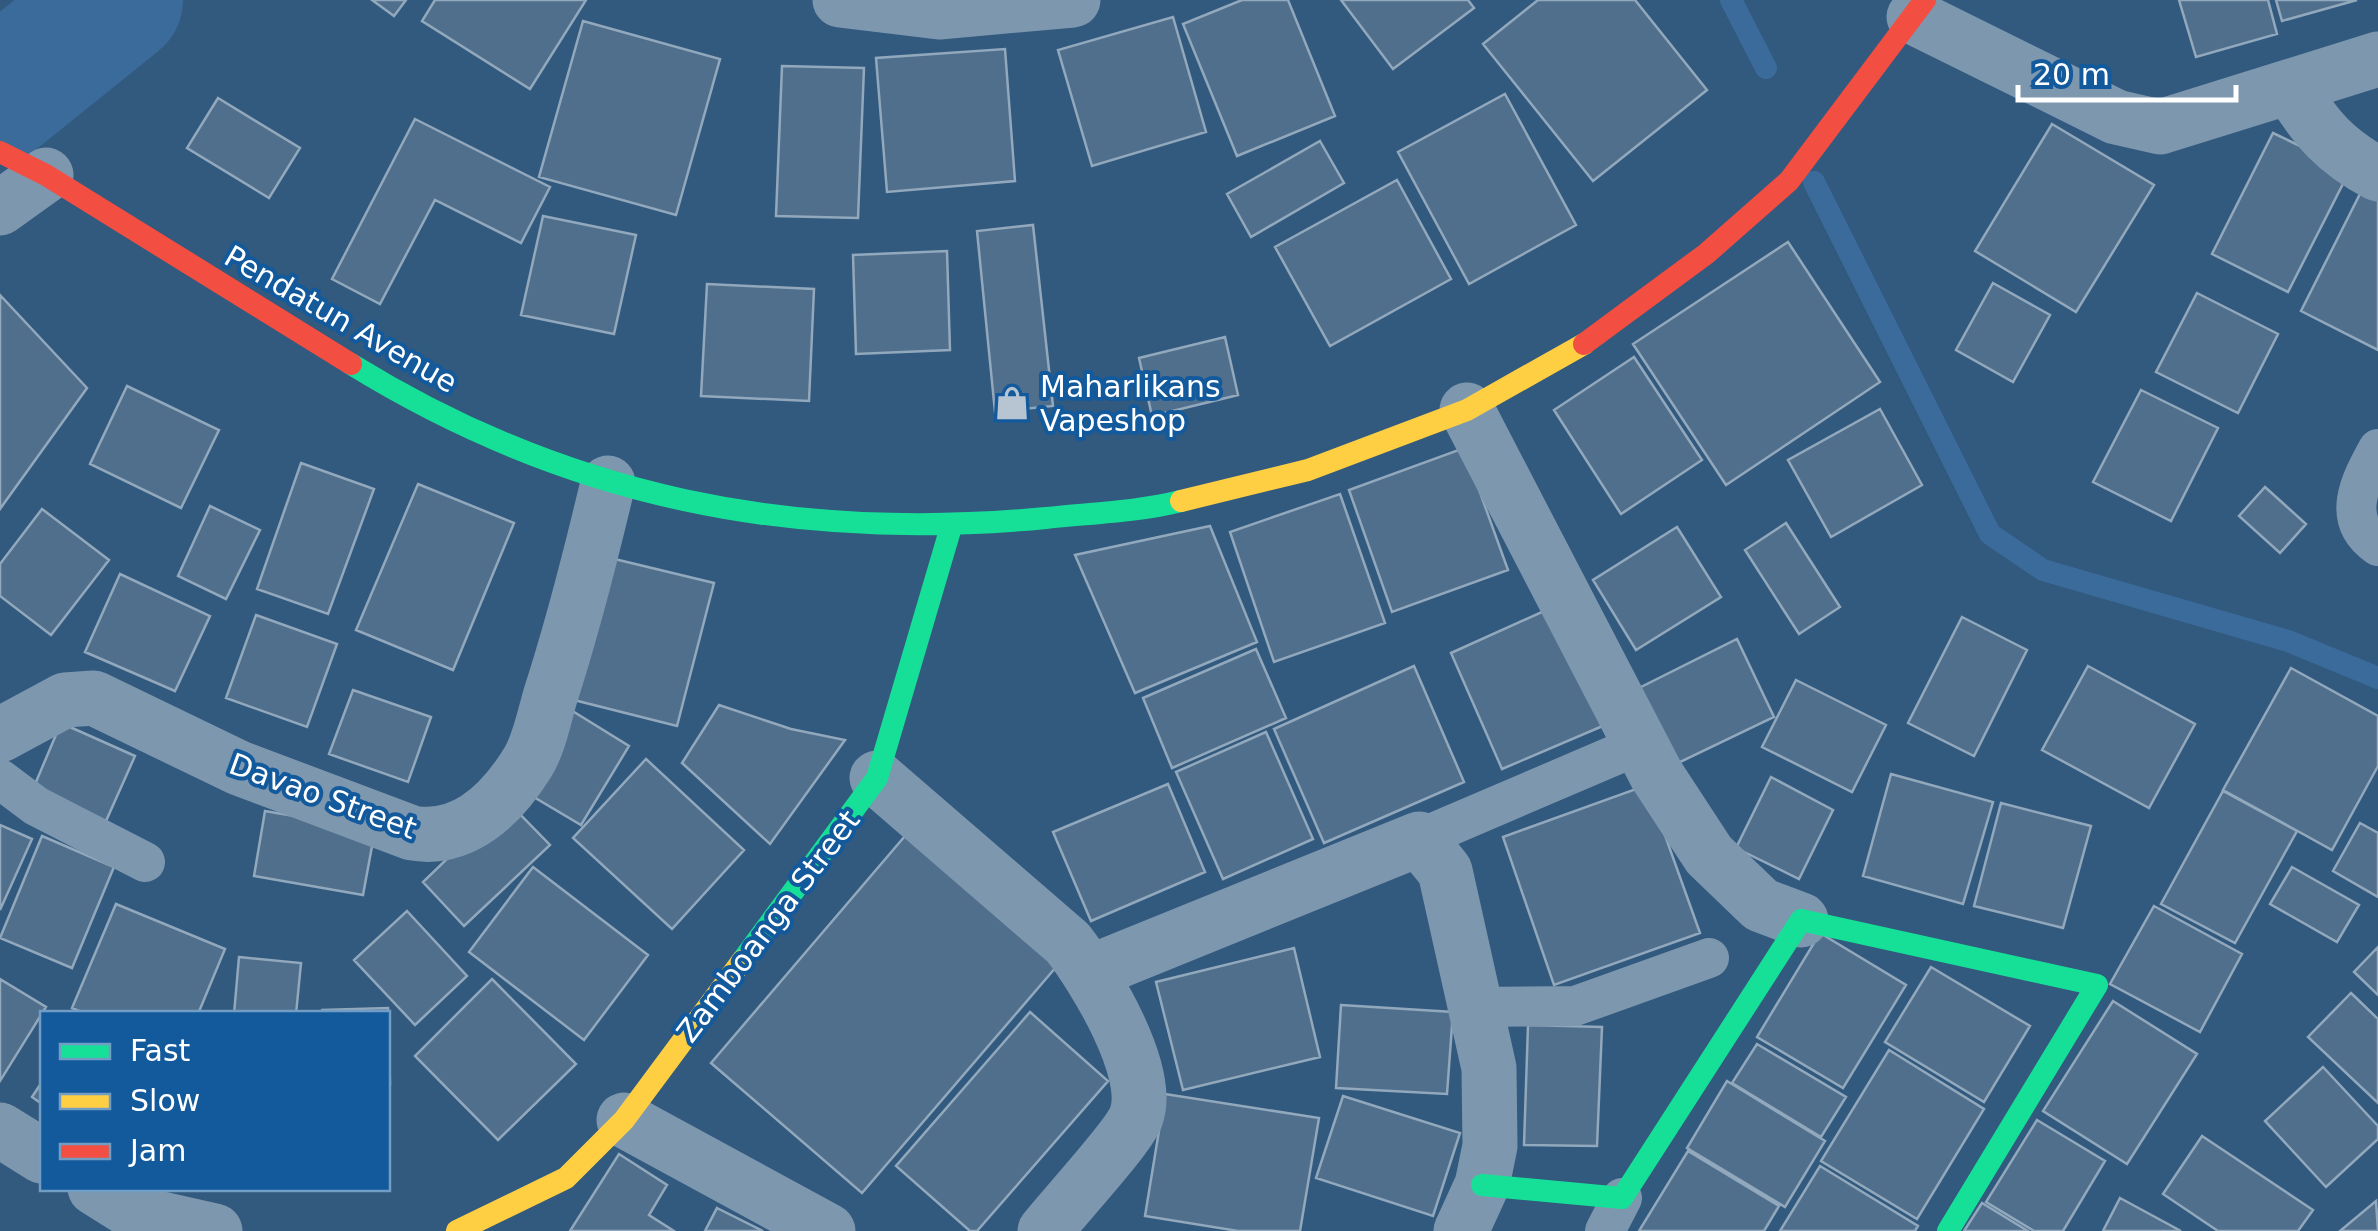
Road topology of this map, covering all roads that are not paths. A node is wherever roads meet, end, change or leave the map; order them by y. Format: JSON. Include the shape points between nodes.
{"nodes":[{"id":1,"x":840,"y":0,"type":"edge"},
{"id":2,"x":1073,"y":0,"type":"edge"},
{"id":3,"x":1919,"y":9,"type":"edge"},
{"id":4,"x":2378,"y":59,"type":"edge"},
{"id":5,"x":2291,"y":88,"type":"junction"},
{"id":6,"x":23,"y":164,"type":"edge"},
{"id":7,"x":2378,"y":174,"type":"edge"},
{"id":8,"x":0,"y":208,"type":"edge"},
{"id":9,"x":1468,"y":410,"type":"junction"},
{"id":10,"x":2378,"y":449,"type":"edge"},
{"id":11,"x":608,"y":483,"type":"junction"},
{"id":12,"x":951,"y":527,"type":"junction"},
{"id":13,"x":2378,"y":546,"type":"edge"},
{"id":14,"x":0,"y":735,"type":"edge"},
{"id":15,"x":1641,"y":744,"type":"junction"},
{"id":16,"x":877,"y":778,"type":"junction"},
{"id":17,"x":0,"y":779,"type":"edge"},
{"id":18,"x":1420,"y":838,"type":"junction"},
{"id":19,"x":145,"y":862,"type":"dead end"},
{"id":20,"x":1802,"y":920,"type":"junction"},
{"id":21,"x":1709,"y":958,"type":"dead end"},
{"id":22,"x":1090,"y":972,"type":"junction"},
{"id":23,"x":1475,"y":1007,"type":"junction"},
{"id":24,"x":624,"y":1120,"type":"junction"},
{"id":25,"x":0,"y":1130,"type":"edge"},
{"id":26,"x":40,"y":1155,"type":"edge"},
{"id":27,"x":1472,"y":1208,"type":"edge"},
{"id":28,"x":130,"y":1211,"type":"edge"},
{"id":29,"x":1613,"y":1214,"type":"edge"},
{"id":30,"x":215,"y":1231,"type":"edge"},
{"id":31,"x":457,"y":1231,"type":"edge"},
{"id":32,"x":828,"y":1231,"type":"edge"},
{"id":33,"x":1045,"y":1231,"type":"edge"},
{"id":34,"x":1948,"y":1231,"type":"edge"}],
"edges":[{"from":1,"to":2,"type":"street","via":[[938,12]]},
{"from":3,"to":5,"type":"street","via":[[2116,117],[2160,127]]},
{"from":3,"to":9,"type":"street","name":"Pendatun Avenue","via":[[1789,181],[1762,206],[1583,345]]},
{"from":4,"to":5,"type":"street"},
{"from":5,"to":7,"type":"street","via":[[2318,134]]},
{"from":6,"to":8,"type":"street"},
{"from":6,"to":11,"type":"street","name":"Pendatun Avenue","via":[[398,393],[542,462]]},
{"from":9,"to":12,"type":"street","name":"Pendatun Avenue","via":[[1308,470],[1157,507]]},
{"from":9,"to":15,"type":"street"},
{"from":10,"to":13,"type":"lane","via":[[2357,488],[2356,514],[2364,536]]},
{"from":11,"to":12,"type":"street","name":"Pendatun Avenue","via":[[744,514]]},
{"from":11,"to":14,"type":"street","name":"Davao Street","via":[[577,614],[530,760],[494,807],[467,826],[434,837],[412,833],[239,768],[94,698],[65,700]]},
{"from":12,"to":16,"type":"street","name":"Zamboanga Street"},
{"from":15,"to":18,"type":"lane"},
{"from":15,"to":20,"type":"street","via":[[1709,855],[1761,905]]},
{"from":16,"to":22,"type":"street","via":[[1068,943]]},
{"from":16,"to":24,"type":"street","name":"Zamboanga Street"},
{"from":17,"to":19,"type":"lane","via":[[36,806]]},
{"from":18,"to":22,"type":"street"},
{"from":18,"to":23,"type":"street","via":[[1445,871]]},
{"from":20,"to":29,"type":"street"},
{"from":20,"to":34,"type":"street","via":[[2098,984]]},
{"from":21,"to":23,"type":"lane","via":[[1575,1006]]},
{"from":22,"to":33,"type":"street","via":[[1140,1083],[1136,1118]]},
{"from":23,"to":27,"type":"street","via":[[1492,1108]]},
{"from":24,"to":31,"type":"street","name":"Zamboanga Street","via":[[566,1178]]},
{"from":24,"to":32,"type":"street"},
{"from":25,"to":26,"type":"street"},
{"from":27,"to":29,"type":"street","via":[[1567,1196]]},
{"from":28,"to":30,"type":"street"}]}
